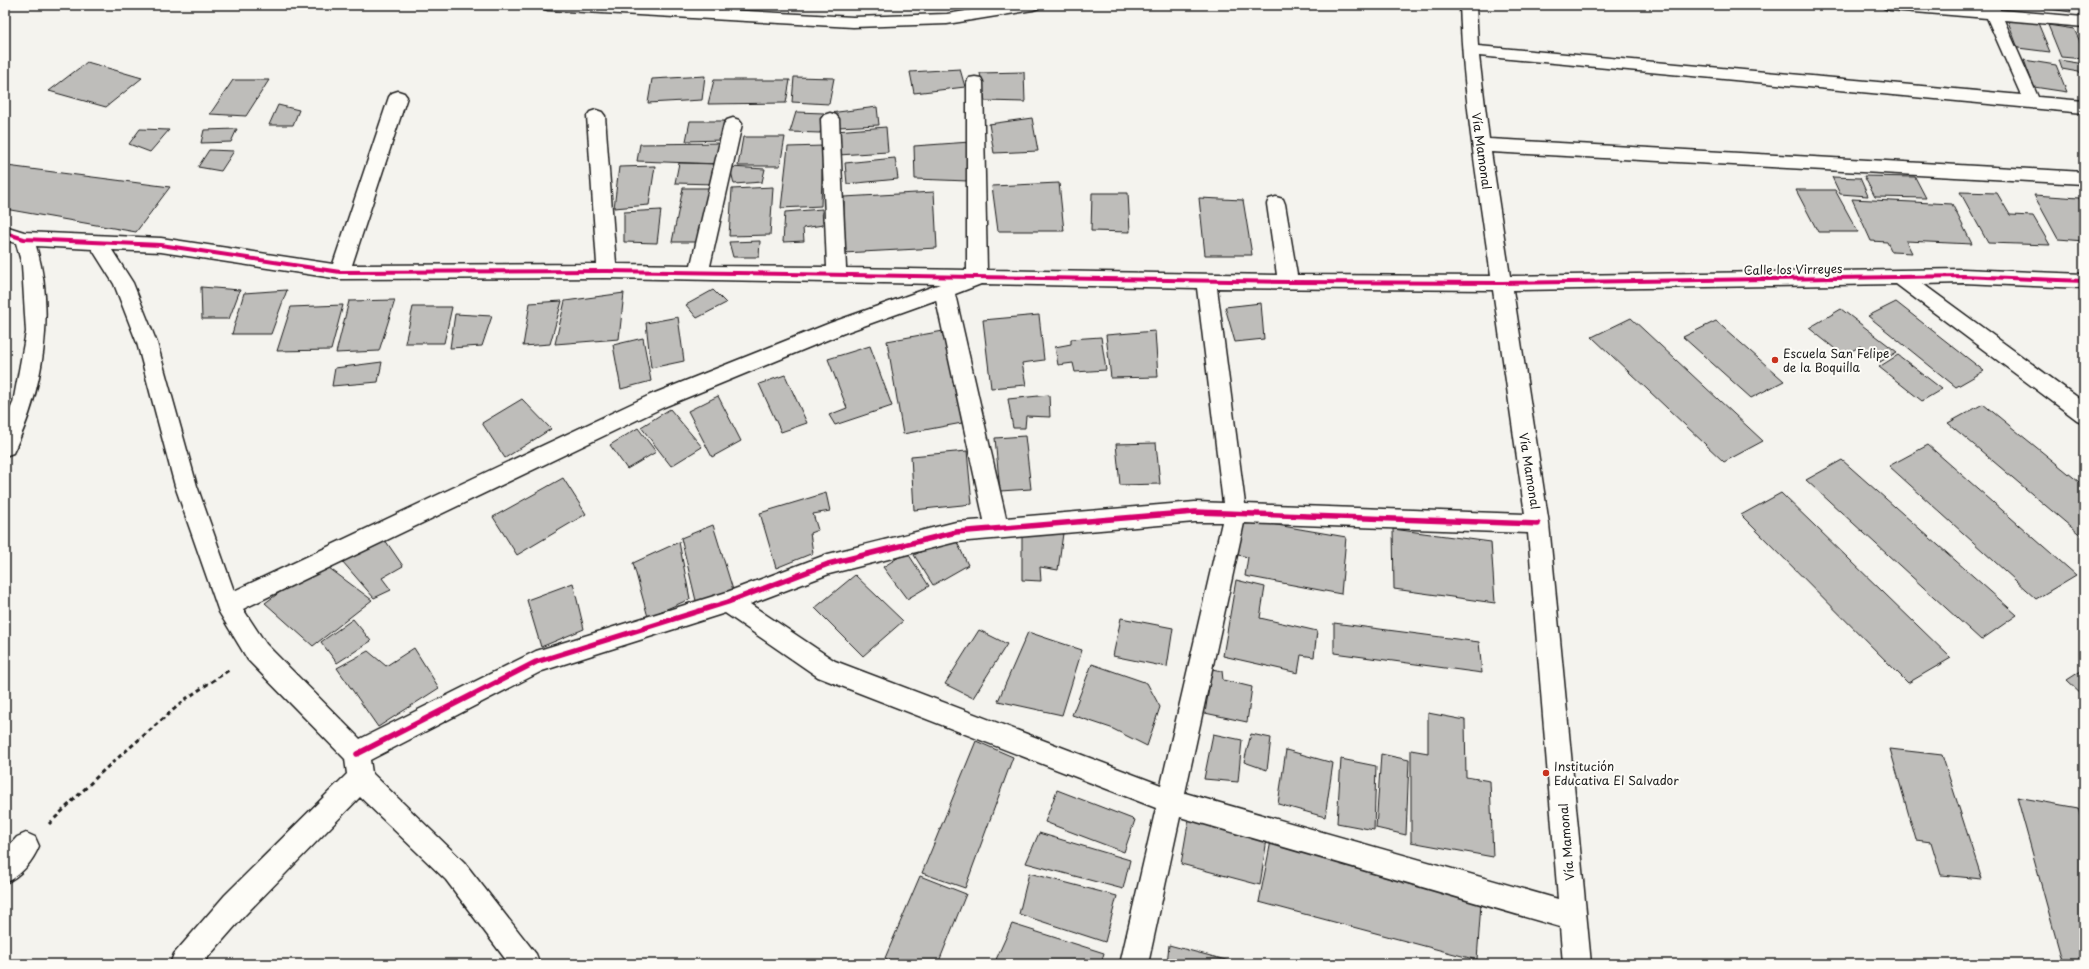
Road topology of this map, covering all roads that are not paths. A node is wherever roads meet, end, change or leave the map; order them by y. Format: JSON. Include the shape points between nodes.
{"nodes":[{"id":1,"x":548,"y":5,"type":"edge"},
{"id":2,"x":1033,"y":5,"type":"edge"},
{"id":3,"x":1468,"y":5,"type":"edge"},
{"id":4,"x":1890,"y":5,"type":"edge"},
{"id":5,"x":1992,"y":9,"type":"edge"},
{"id":6,"x":2084,"y":22,"type":"edge"},
{"id":7,"x":1470,"y":50,"type":"junction"},
{"id":8,"x":975,"y":82,"type":"dead end"},
{"id":9,"x":398,"y":97,"type":"dead end"},
{"id":10,"x":2032,"y":102,"type":"junction"},
{"id":11,"x":2084,"y":107,"type":"edge"},
{"id":12,"x":596,"y":116,"type":"dead end"},
{"id":13,"x":830,"y":119,"type":"dead end"},
{"id":14,"x":733,"y":124,"type":"dead end"},
{"id":15,"x":1481,"y":145,"type":"junction"},
{"id":16,"x":2084,"y":178,"type":"edge"},
{"id":17,"x":1276,"y":204,"type":"dead end"},
{"id":18,"x":14,"y":236,"type":"edge"},
{"id":19,"x":97,"y":241,"type":"junction"},
{"id":20,"x":607,"y":271,"type":"junction"},
{"id":21,"x":340,"y":272,"type":"junction"},
{"id":22,"x":699,"y":273,"type":"junction"},
{"id":23,"x":837,"y":275,"type":"junction"},
{"id":24,"x":1900,"y":277,"type":"junction"},
{"id":25,"x":977,"y":278,"type":"junction"},
{"id":26,"x":1206,"y":281,"type":"junction"},
{"id":27,"x":2084,"y":281,"type":"edge"},
{"id":28,"x":1288,"y":282,"type":"junction"},
{"id":29,"x":1502,"y":283,"type":"junction"},
{"id":30,"x":944,"y":290,"type":"junction"},
{"id":31,"x":2084,"y":414,"type":"edge"},
{"id":32,"x":5,"y":447,"type":"edge"},
{"id":33,"x":1234,"y":514,"type":"junction"},
{"id":34,"x":1538,"y":524,"type":"junction"},
{"id":35,"x":997,"y":529,"type":"junction"},
{"id":36,"x":728,"y":602,"type":"junction"},
{"id":37,"x":227,"y":605,"type":"junction"},
{"id":38,"x":359,"y":767,"type":"junction"},
{"id":39,"x":1170,"y":801,"type":"junction"},
{"id":40,"x":26,"y":846,"type":"road end"},
{"id":41,"x":5,"y":870,"type":"edge"},
{"id":42,"x":1573,"y":917,"type":"junction"},
{"id":43,"x":184,"y":964,"type":"edge"},
{"id":44,"x":526,"y":964,"type":"edge"},
{"id":45,"x":1134,"y":964,"type":"edge"},
{"id":46,"x":1578,"y":964,"type":"edge"}],
"edges":[{"from":1,"to":2,"type":"street","via":[[853,22],[947,19]]},
{"from":3,"to":7,"type":"street","name":"Vía Mamonal"},
{"from":4,"to":5,"type":"street"},
{"from":5,"to":6,"type":"street"},
{"from":5,"to":10,"type":"street"},
{"from":7,"to":10,"type":"street"},
{"from":7,"to":15,"type":"street","name":"Vía Mamonal"},
{"from":8,"to":25,"type":"street"},
{"from":9,"to":21,"type":"street"},
{"from":10,"to":11,"type":"street"},
{"from":12,"to":20,"type":"street"},
{"from":13,"to":23,"type":"street"},
{"from":14,"to":22,"type":"street"},
{"from":15,"to":16,"type":"street"},
{"from":15,"to":29,"type":"street","name":"Vía Mamonal"},
{"from":17,"to":28,"type":"street"},
{"from":18,"to":19,"type":"street","name":"Calle los Virreyes"},
{"from":18,"to":32,"type":"street","via":[[32,265],[36,332],[23,403]]},
{"from":19,"to":21,"type":"street","name":"Calle los Virreyes","via":[[161,245]]},
{"from":19,"to":37,"type":"street","via":[[123,283],[147,343],[186,486]]},
{"from":20,"to":21,"type":"street","name":"Calle los Virreyes"},
{"from":20,"to":22,"type":"street","name":"Calle los Virreyes"},
{"from":22,"to":23,"type":"street","name":"Calle los Virreyes"},
{"from":23,"to":25,"type":"street","name":"Calle los Virreyes"},
{"from":24,"to":27,"type":"street","name":"Calle los Virreyes","via":[[1964,276]]},
{"from":24,"to":29,"type":"street","name":"Calle los Virreyes"},
{"from":24,"to":31,"type":"street"},
{"from":25,"to":26,"type":"street","name":"Calle los Virreyes"},
{"from":25,"to":30,"type":"street"},
{"from":26,"to":28,"type":"street","name":"Calle los Virreyes"},
{"from":26,"to":33,"type":"street"},
{"from":28,"to":29,"type":"street","name":"Calle los Virreyes"},
{"from":29,"to":34,"type":"street","name":"Vía Mamonal"},
{"from":30,"to":35,"type":"street"},
{"from":30,"to":37,"type":"street","via":[[837,328],[657,401]]},
{"from":33,"to":34,"type":"street"},
{"from":33,"to":35,"type":"street","via":[[1195,512]]},
{"from":33,"to":39,"type":"street"},
{"from":34,"to":42,"type":"street","name":"Vía Mamonal"},
{"from":35,"to":36,"type":"street","via":[[956,532],[828,564]]},
{"from":36,"to":38,"type":"street","via":[[536,662]]},
{"from":36,"to":39,"type":"street","via":[[827,669]]},
{"from":37,"to":38,"type":"street","via":[[257,652]]},
{"from":38,"to":43,"type":"street"},
{"from":38,"to":44,"type":"street","via":[[455,871]]},
{"from":39,"to":42,"type":"street"},
{"from":39,"to":45,"type":"street"},
{"from":40,"to":41,"type":"street"},
{"from":42,"to":46,"type":"street","name":"Vía Mamonal"}]}
